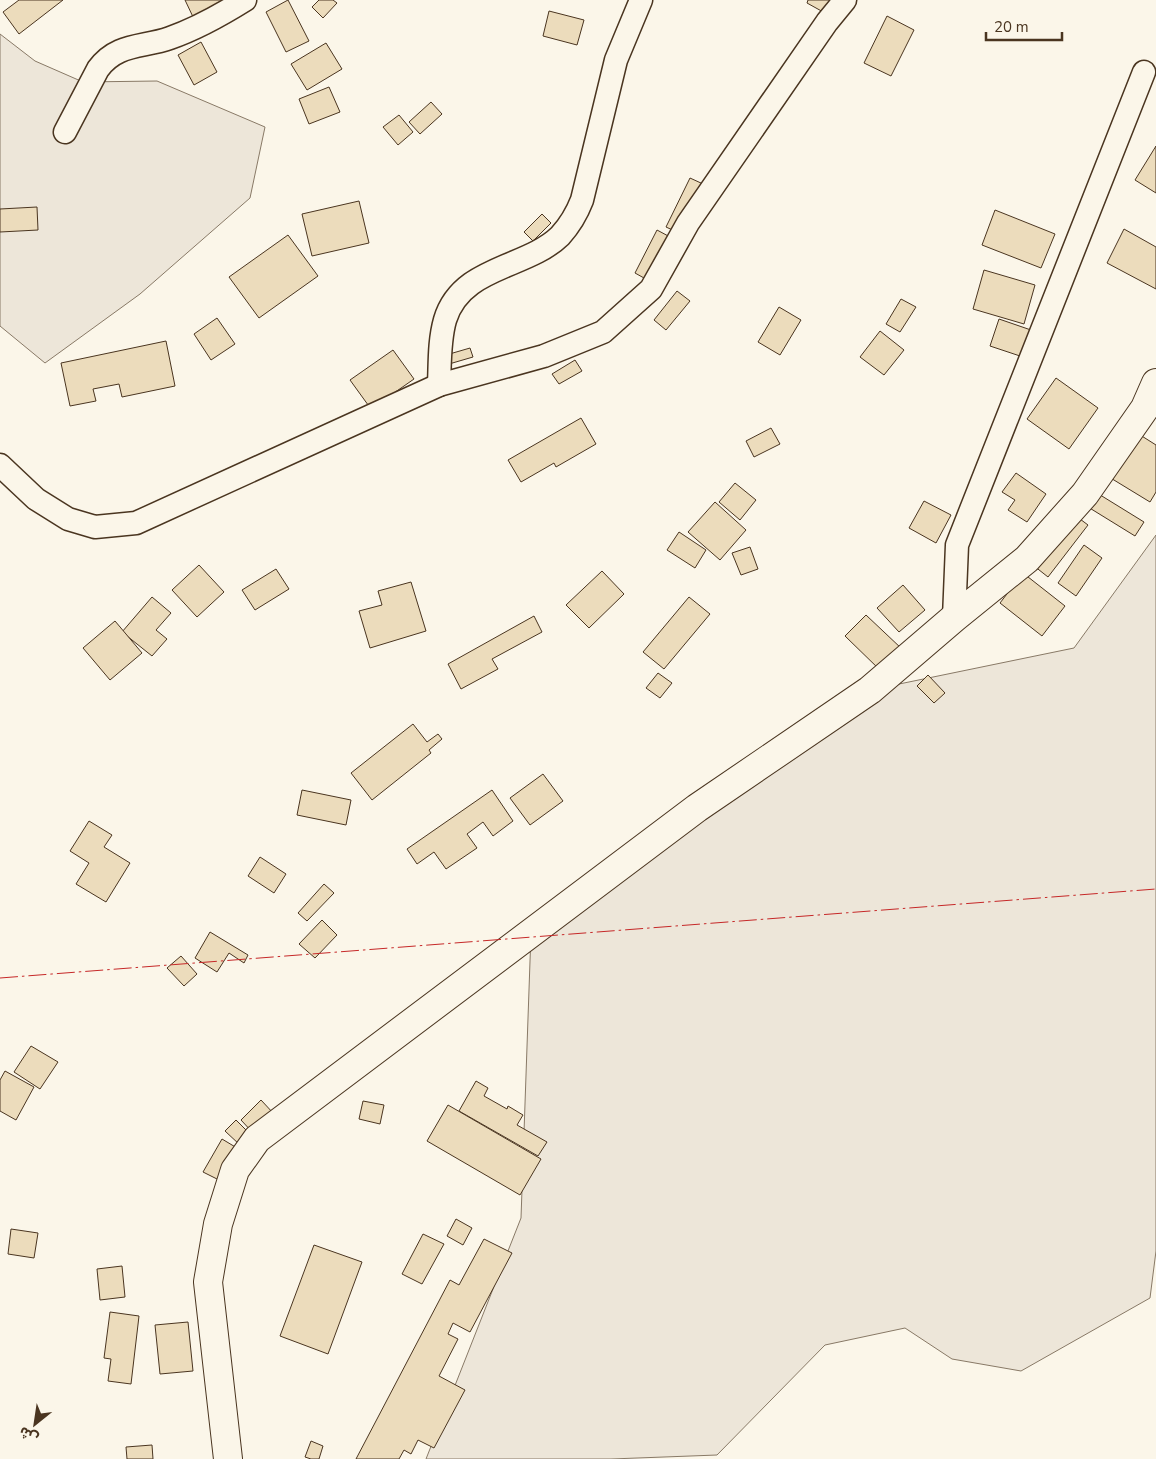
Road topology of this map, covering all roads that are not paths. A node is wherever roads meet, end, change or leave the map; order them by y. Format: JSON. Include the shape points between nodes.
{"nodes":[{"id":1,"x":245,"y":0,"type":"edge"},
{"id":2,"x":641,"y":0,"type":"edge"},
{"id":3,"x":845,"y":0,"type":"edge"},
{"id":4,"x":1144,"y":72,"type":"dead end"},
{"id":5,"x":65,"y":132,"type":"dead end"},
{"id":6,"x":1156,"y":383,"type":"edge"},
{"id":7,"x":439,"y":385,"type":"junction"},
{"id":8,"x":0,"y":465,"type":"edge"},
{"id":9,"x":954,"y":618,"type":"junction"},
{"id":10,"x":228,"y":1459,"type":"edge"}],
"edges":[{"from":1,"to":5,"type":"street","via":[[199,26],[169,38],[114,52],[104,59]]},
{"from":2,"to":7,"type":"street","via":[[616,60],[578,211],[570,225],[547,246],[485,275],[454,300],[445,318],[441,337]]},
{"from":3,"to":7,"type":"street","via":[[688,223],[651,290],[602,332],[544,356]]},
{"from":4,"to":9,"type":"street","via":[[957,545]]},
{"from":6,"to":9,"type":"street","via":[[1144,408],[1085,494],[1027,558]]},
{"from":7,"to":8,"type":"street","via":[[136,522],[95,527],[68,519],[36,499]]},
{"from":9,"to":10,"type":"street","via":[[870,690],[697,808],[257,1139],[235,1170],[218,1224],[208,1282]]}]}
